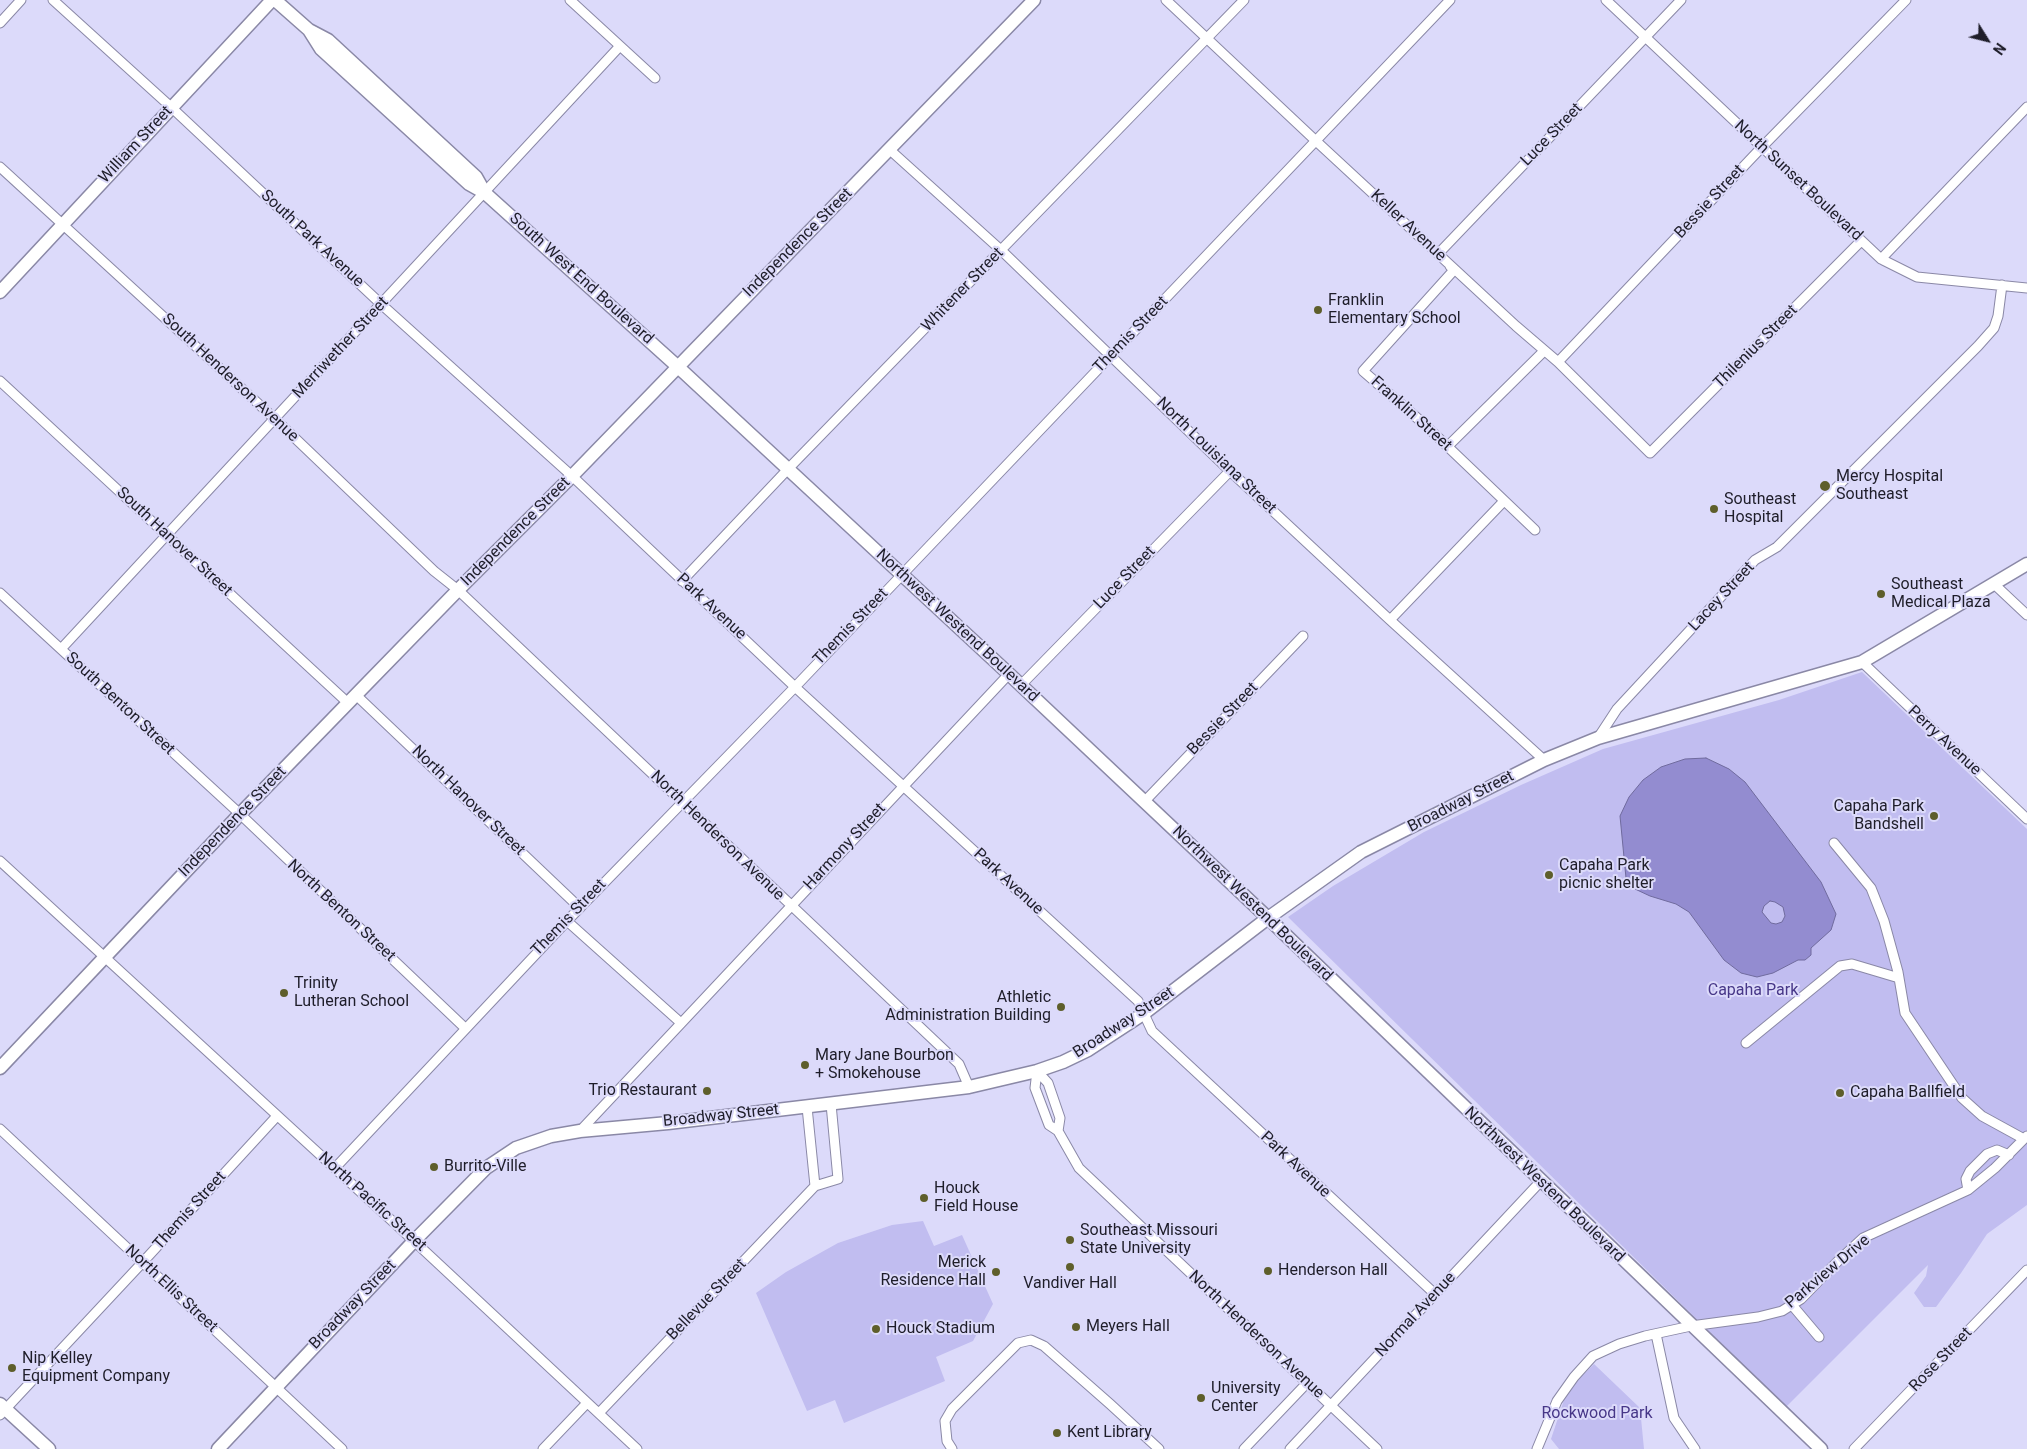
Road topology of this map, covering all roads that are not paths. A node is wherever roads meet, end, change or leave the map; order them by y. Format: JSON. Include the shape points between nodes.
{"nodes":[{"id":1,"x":21,"y":0,"type":"edge"},
{"id":2,"x":53,"y":0,"type":"edge"},
{"id":3,"x":274,"y":0,"type":"edge"},
{"id":4,"x":570,"y":0,"type":"edge"},
{"id":5,"x":1034,"y":0,"type":"edge"},
{"id":6,"x":1166,"y":0,"type":"edge"},
{"id":7,"x":1244,"y":0,"type":"edge"},
{"id":8,"x":1450,"y":0,"type":"edge"},
{"id":9,"x":1606,"y":0,"type":"edge"},
{"id":10,"x":1681,"y":0,"type":"edge"},
{"id":11,"x":1906,"y":0,"type":"edge"},
{"id":12,"x":0,"y":23,"type":"edge"},
{"id":13,"x":1207,"y":38,"type":"junction"},
{"id":14,"x":1644,"y":38,"type":"junction"},
{"id":15,"x":620,"y":46,"type":"junction"},
{"id":16,"x":654,"y":78,"type":"dead end"},
{"id":17,"x":171,"y":107,"type":"junction"},
{"id":18,"x":2027,"y":107,"type":"edge"},
{"id":19,"x":1316,"y":141,"type":"junction"},
{"id":20,"x":1762,"y":147,"type":"junction"},
{"id":21,"x":890,"y":150,"type":"junction"},
{"id":22,"x":0,"y":167,"type":"edge"},
{"id":23,"x":485,"y":193,"type":"junction"},
{"id":24,"x":63,"y":224,"type":"junction"},
{"id":25,"x":1861,"y":241,"type":"junction"},
{"id":26,"x":1002,"y":251,"type":"junction"},
{"id":27,"x":1438,"y":254,"type":"junction"},
{"id":28,"x":1881,"y":259,"type":"junction"},
{"id":29,"x":2002,"y":284,"type":"junction"},
{"id":30,"x":2027,"y":288,"type":"edge"},
{"id":31,"x":0,"y":292,"type":"edge"},
{"id":32,"x":381,"y":304,"type":"junction"},
{"id":33,"x":1544,"y":351,"type":"junction"},
{"id":34,"x":1110,"y":356,"type":"junction"},
{"id":35,"x":1558,"y":362,"type":"junction"},
{"id":36,"x":677,"y":366,"type":"junction"},
{"id":37,"x":0,"y":381,"type":"edge"},
{"id":38,"x":275,"y":419,"type":"junction"},
{"id":39,"x":1448,"y":446,"type":"junction"},
{"id":40,"x":1650,"y":453,"type":"joint"},
{"id":41,"x":789,"y":468,"type":"junction"},
{"id":42,"x":1230,"y":471,"type":"junction"},
{"id":43,"x":572,"y":476,"type":"junction"},
{"id":44,"x":1503,"y":502,"type":"junction"},
{"id":45,"x":1535,"y":530,"type":"dead end"},
{"id":46,"x":167,"y":535,"type":"junction"},
{"id":47,"x":2027,"y":564,"type":"edge"},
{"id":48,"x":902,"y":574,"type":"junction"},
{"id":49,"x":682,"y":581,"type":"junction"},
{"id":50,"x":1994,"y":584,"type":"junction"},
{"id":51,"x":458,"y":590,"type":"junction"},
{"id":52,"x":0,"y":593,"type":"edge"},
{"id":53,"x":2027,"y":615,"type":"edge"},
{"id":54,"x":1390,"y":620,"type":"junction"},
{"id":55,"x":1303,"y":636,"type":"dead end"},
{"id":56,"x":61,"y":649,"type":"junction"},
{"id":57,"x":1862,"y":662,"type":"junction"},
{"id":58,"x":1009,"y":674,"type":"junction"},
{"id":59,"x":1021,"y":685,"type":"junction"},
{"id":60,"x":795,"y":686,"type":"junction"},
{"id":61,"x":352,"y":699,"type":"junction"},
{"id":62,"x":1598,"y":738,"type":"junction"},
{"id":63,"x":1544,"y":760,"type":"junction"},
{"id":64,"x":903,"y":785,"type":"junction"},
{"id":65,"x":682,"y":801,"type":"junction"},
{"id":66,"x":1144,"y":802,"type":"junction"},
{"id":67,"x":240,"y":814,"type":"junction"},
{"id":68,"x":2027,"y":819,"type":"edge"},
{"id":69,"x":1834,"y":843,"type":"dead end"},
{"id":70,"x":0,"y":861,"type":"edge"},
{"id":71,"x":790,"y":906,"type":"junction"},
{"id":72,"x":580,"y":908,"type":"junction"},
{"id":73,"x":1268,"y":918,"type":"junction"},
{"id":74,"x":567,"y":921,"type":"junction"},
{"id":75,"x":106,"y":956,"type":"junction"},
{"id":76,"x":1900,"y":978,"type":"junction"},
{"id":77,"x":1143,"y":1014,"type":"junction"},
{"id":78,"x":681,"y":1023,"type":"junction"},
{"id":79,"x":465,"y":1028,"type":"junction"},
{"id":80,"x":1746,"y":1043,"type":"dead end"},
{"id":81,"x":0,"y":1068,"type":"edge"},
{"id":82,"x":1037,"y":1071,"type":"junction"},
{"id":83,"x":969,"y":1087,"type":"junction"},
{"id":84,"x":831,"y":1104,"type":"junction"},
{"id":85,"x":808,"y":1107,"type":"junction"},
{"id":86,"x":277,"y":1116,"type":"junction"},
{"id":87,"x":0,"y":1129,"type":"edge"},
{"id":88,"x":580,"y":1131,"type":"junction"},
{"id":89,"x":1058,"y":1131,"type":"junction"},
{"id":90,"x":2026,"y":1138,"type":"edge"},
{"id":91,"x":2008,"y":1155,"type":"junction"},
{"id":92,"x":335,"y":1168,"type":"junction"},
{"id":93,"x":1541,"y":1181,"type":"junction"},
{"id":94,"x":815,"y":1186,"type":"junction"},
{"id":95,"x":1968,"y":1190,"type":"junction"},
{"id":96,"x":414,"y":1241,"type":"junction"},
{"id":97,"x":142,"y":1263,"type":"junction"},
{"id":98,"x":2027,"y":1270,"type":"edge"},
{"id":99,"x":1435,"y":1294,"type":"junction"},
{"id":100,"x":1792,"y":1305,"type":"junction"},
{"id":101,"x":1691,"y":1326,"type":"junction"},
{"id":102,"x":1656,"y":1334,"type":"junction"},
{"id":103,"x":1819,"y":1337,"type":"dead end"},
{"id":104,"x":1307,"y":1383,"type":"junction"},
{"id":105,"x":275,"y":1387,"type":"junction"},
{"id":106,"x":587,"y":1403,"type":"junction"},
{"id":107,"x":1331,"y":1405,"type":"junction"},
{"id":108,"x":2,"y":1409,"type":"edge"},
{"id":109,"x":599,"y":1413,"type":"junction"},
{"id":110,"x":49,"y":1449,"type":"edge"},
{"id":111,"x":218,"y":1449,"type":"edge"},
{"id":112,"x":342,"y":1449,"type":"edge"},
{"id":113,"x":543,"y":1449,"type":"edge"},
{"id":114,"x":637,"y":1449,"type":"edge"},
{"id":115,"x":952,"y":1449,"type":"edge"},
{"id":116,"x":1159,"y":1449,"type":"edge"},
{"id":117,"x":1244,"y":1449,"type":"edge"},
{"id":118,"x":1290,"y":1449,"type":"edge"},
{"id":119,"x":1377,"y":1449,"type":"edge"},
{"id":120,"x":1537,"y":1449,"type":"edge"},
{"id":121,"x":1695,"y":1449,"type":"edge"},
{"id":122,"x":1821,"y":1449,"type":"edge"},
{"id":123,"x":1854,"y":1449,"type":"edge"}],
"edges":[{"from":1,"to":12,"type":"street"},
{"from":2,"to":17,"type":"street","name":"South Park Avenue"},
{"from":3,"to":17,"type":"street","name":"William Street"},
{"from":3,"to":23,"type":"street","name":"South West End Boulevard","via":[[309,30],[328,40],[476,177]]},
{"from":4,"to":15,"type":"street"},
{"from":5,"to":21,"type":"street","name":"Independence Street"},
{"from":6,"to":13,"type":"street","name":"Keller Avenue"},
{"from":7,"to":13,"type":"street","name":"Whitener Street"},
{"from":8,"to":19,"type":"street","name":"Themis Street"},
{"from":9,"to":14,"type":"street","name":"North Sunset Boulevard"},
{"from":10,"to":14,"type":"street","name":"Luce Street"},
{"from":11,"to":20,"type":"street","name":"Bessie Street"},
{"from":13,"to":19,"type":"street","name":"Keller Avenue"},
{"from":13,"to":26,"type":"street","name":"Whitener Street"},
{"from":14,"to":20,"type":"street","name":"North Sunset Boulevard"},
{"from":14,"to":27,"type":"street","name":"Luce Street"},
{"from":15,"to":16,"type":"street"},
{"from":15,"to":23,"type":"street","name":"Merriwether Street"},
{"from":17,"to":24,"type":"street","name":"William Street"},
{"from":17,"to":32,"type":"street","name":"South Park Avenue"},
{"from":18,"to":28,"type":"street"},
{"from":19,"to":27,"type":"street","name":"Keller Avenue"},
{"from":19,"to":34,"type":"street","name":"Themis Street"},
{"from":20,"to":25,"type":"street","name":"North Sunset Boulevard"},
{"from":20,"to":35,"type":"street","name":"Bessie Street"},
{"from":21,"to":26,"type":"street","name":"North Louisiana Street"},
{"from":21,"to":36,"type":"street","name":"Independence Street"},
{"from":22,"to":24,"type":"street","name":"South Henderson Avenue"},
{"from":23,"to":32,"type":"street","name":"Merriwether Street"},
{"from":23,"to":36,"type":"street","name":"South West End Boulevard"},
{"from":24,"to":31,"type":"street","name":"William Street"},
{"from":24,"to":38,"type":"street","name":"South Henderson Avenue"},
{"from":25,"to":28,"type":"street","name":"North Sunset Boulevard"},
{"from":25,"to":40,"type":"street","name":"Thilenius Street"},
{"from":26,"to":34,"type":"street","name":"North Louisiana Street"},
{"from":26,"to":41,"type":"street","name":"Whitener Street"},
{"from":27,"to":33,"type":"street","name":"Keller Avenue"},
{"from":27,"to":39,"type":"street","name":"Franklin Street","via":[[1454,270],[1363,371]]},
{"from":28,"to":29,"type":"street","name":"North Sunset Boulevard","via":[[1917,277]]},
{"from":29,"to":30,"type":"street","name":"North Sunset Boulevard"},
{"from":29,"to":62,"type":"street","name":"Lacey Street","via":[[1994,328],[1978,346],[1777,548],[1755,560],[1617,709]]},
{"from":32,"to":38,"type":"street","name":"Merriwether Street"},
{"from":32,"to":43,"type":"street","name":"South Park Avenue"},
{"from":33,"to":35,"type":"street","name":"Keller Avenue"},
{"from":33,"to":39,"type":"street"},
{"from":34,"to":42,"type":"street","name":"North Louisiana Street"},
{"from":34,"to":48,"type":"street","name":"Themis Street"},
{"from":35,"to":40,"type":"street","name":"Keller Avenue"},
{"from":36,"to":41,"type":"street","name":"Northwest Westend Boulevard"},
{"from":36,"to":43,"type":"street","name":"Independence Street"},
{"from":37,"to":46,"type":"street","name":"South Hanover Street"},
{"from":38,"to":46,"type":"street","name":"Merriwether Street"},
{"from":38,"to":51,"type":"street","name":"South Henderson Avenue","via":[[434,571]]},
{"from":39,"to":44,"type":"street","name":"Franklin Street"},
{"from":41,"to":48,"type":"street","name":"Northwest Westend Boulevard"},
{"from":41,"to":49,"type":"street","name":"Whitener Street"},
{"from":42,"to":54,"type":"street","name":"North Louisiana Street"},
{"from":42,"to":59,"type":"street","name":"Luce Street"},
{"from":43,"to":49,"type":"street","name":"Park Avenue"},
{"from":43,"to":51,"type":"street","name":"Independence Street"},
{"from":44,"to":45,"type":"street","name":"Franklin Street"},
{"from":44,"to":54,"type":"street"},
{"from":46,"to":56,"type":"street","name":"Merriwether Street"},
{"from":46,"to":61,"type":"street","name":"South Hanover Street"},
{"from":47,"to":50,"type":"street","name":"Broadway Street"},
{"from":48,"to":58,"type":"street","name":"Northwest Westend Boulevard"},
{"from":48,"to":60,"type":"street","name":"Themis Street"},
{"from":49,"to":60,"type":"street","name":"Park Avenue"},
{"from":50,"to":53,"type":"street"},
{"from":50,"to":57,"type":"street","name":"Broadway Street"},
{"from":51,"to":61,"type":"street","name":"Independence Street"},
{"from":51,"to":65,"type":"street","name":"North Henderson Avenue"},
{"from":52,"to":56,"type":"street","name":"South Benton Street"},
{"from":54,"to":63,"type":"street","name":"North Louisiana Street"},
{"from":55,"to":66,"type":"street","name":"Bessie Street"},
{"from":56,"to":67,"type":"street","name":"South Benton Street"},
{"from":57,"to":62,"type":"street","name":"Broadway Street"},
{"from":57,"to":68,"type":"street","name":"Perry Avenue"},
{"from":58,"to":59,"type":"street","name":"Northwest Westend Boulevard"},
{"from":58,"to":64,"type":"street","name":"Harmony Street"},
{"from":59,"to":66,"type":"street","name":"Northwest Westend Boulevard"},
{"from":60,"to":64,"type":"street","name":"Park Avenue"},
{"from":60,"to":65,"type":"street","name":"Themis Street"},
{"from":61,"to":67,"type":"street","name":"Independence Street"},
{"from":61,"to":72,"type":"street","name":"North Hanover Street"},
{"from":62,"to":63,"type":"street","name":"Broadway Street"},
{"from":63,"to":73,"type":"street","name":"Broadway Street","via":[[1361,852]]},
{"from":64,"to":71,"type":"street","name":"Harmony Street"},
{"from":64,"to":77,"type":"street","name":"Park Avenue","via":[[1138,1001]]},
{"from":65,"to":71,"type":"street","name":"North Henderson Avenue"},
{"from":65,"to":72,"type":"street","name":"Themis Street"},
{"from":66,"to":73,"type":"street","name":"Northwest Westend Boulevard"},
{"from":67,"to":75,"type":"street","name":"Independence Street"},
{"from":67,"to":79,"type":"street","name":"North Benton Street"},
{"from":69,"to":76,"type":"street","via":[[1871,888]]},
{"from":70,"to":75,"type":"street","name":"North Pacific Street"},
{"from":71,"to":78,"type":"street","name":"Harmony Street"},
{"from":71,"to":83,"type":"street","name":"North Henderson Avenue","via":[[959,1064]]},
{"from":72,"to":74,"type":"street","name":"Themis Street"},
{"from":73,"to":77,"type":"street","name":"Broadway Street"},
{"from":73,"to":93,"type":"street","name":"Northwest Westend Boulevard"},
{"from":74,"to":78,"type":"street"},
{"from":74,"to":79,"type":"street","name":"Themis Street"},
{"from":75,"to":81,"type":"street","name":"Independence Street"},
{"from":75,"to":86,"type":"street","name":"North Pacific Street"},
{"from":76,"to":80,"type":"street","via":[[1852,964],[1840,966]]},
{"from":76,"to":90,"type":"street","via":[[1905,1014],[1962,1098],[1982,1116]]},
{"from":77,"to":82,"type":"street","name":"Broadway Street","via":[[1088,1050]]},
{"from":77,"to":99,"type":"street","name":"Park Avenue","via":[[1152,1031]]},
{"from":78,"to":88,"type":"street","name":"Harmony Street"},
{"from":79,"to":92,"type":"street","name":"Themis Street"},
{"from":82,"to":83,"type":"street","name":"Broadway Street"},
{"from":82,"to":89,"type":"street","name":"North Henderson Avenue","via":[[1048,1083],[1060,1118]]},
{"from":82,"to":89,"type":"street","name":"North Henderson Avenue","via":[[1035,1088],[1049,1125]]},
{"from":83,"to":84,"type":"street","name":"Broadway Street"},
{"from":84,"to":85,"type":"street","name":"Broadway Street"},
{"from":84,"to":94,"type":"street","via":[[838,1180]]},
{"from":85,"to":88,"type":"street","name":"Broadway Street"},
{"from":85,"to":94,"type":"street"},
{"from":86,"to":92,"type":"street","name":"North Pacific Street"},
{"from":86,"to":97,"type":"street","name":"Themis Street"},
{"from":87,"to":97,"type":"street","name":"North Ellis Street"},
{"from":88,"to":96,"type":"street","name":"Broadway Street","via":[[551,1136],[516,1148],[486,1168]]},
{"from":89,"to":104,"type":"street","name":"North Henderson Avenue","via":[[1079,1168]]},
{"from":90,"to":91,"type":"street","name":"Parkview Drive"},
{"from":91,"to":95,"type":"street","name":"Parkview Drive"},
{"from":91,"to":95,"type":"street","via":[[1997,1150],[1986,1154],[1966,1179]]},
{"from":92,"to":96,"type":"street","name":"North Pacific Street"},
{"from":93,"to":99,"type":"street","name":"Normal Avenue"},
{"from":93,"to":101,"type":"street","name":"Northwest Westend Boulevard"},
{"from":94,"to":109,"type":"street","name":"Bellevue Street"},
{"from":95,"to":100,"type":"street","name":"Parkview Drive","via":[[1864,1238]]},
{"from":96,"to":105,"type":"street","name":"Broadway Street"},
{"from":96,"to":106,"type":"street","name":"North Pacific Street"},
{"from":97,"to":105,"type":"street","name":"North Ellis Street"},
{"from":97,"to":108,"type":"street","name":"Themis Street"},
{"from":98,"to":123,"type":"street","name":"Rose Street"},
{"from":99,"to":107,"type":"street","name":"Normal Avenue"},
{"from":100,"to":101,"type":"street","name":"Parkview Drive","via":[[1758,1317]]},
{"from":100,"to":103,"type":"street"},
{"from":101,"to":102,"type":"street","name":"Parkview Drive"},
{"from":101,"to":122,"type":"street","name":"Northwest Westend Boulevard"},
{"from":102,"to":120,"type":"street","name":"Parkview Drive","via":[[1593,1356],[1557,1401]]},
{"from":102,"to":121,"type":"street","via":[[1674,1418]]},
{"from":104,"to":107,"type":"street","name":"North Henderson Avenue"},
{"from":104,"to":117,"type":"street"},
{"from":105,"to":111,"type":"street","name":"Broadway Street"},
{"from":105,"to":112,"type":"street","name":"North Ellis Street"},
{"from":106,"to":109,"type":"street","name":"North Pacific Street"},
{"from":106,"to":113,"type":"street"},
{"from":107,"to":118,"type":"street","name":"Normal Avenue"},
{"from":107,"to":119,"type":"street","name":"North Henderson Avenue"},
{"from":108,"to":110,"type":"street"},
{"from":109,"to":114,"type":"street","name":"North Pacific Street"},
{"from":115,"to":116,"type":"street","via":[[947,1441],[945,1421],[952,1409],[1018,1343],[1031,1340],[1050,1352]]}]}
